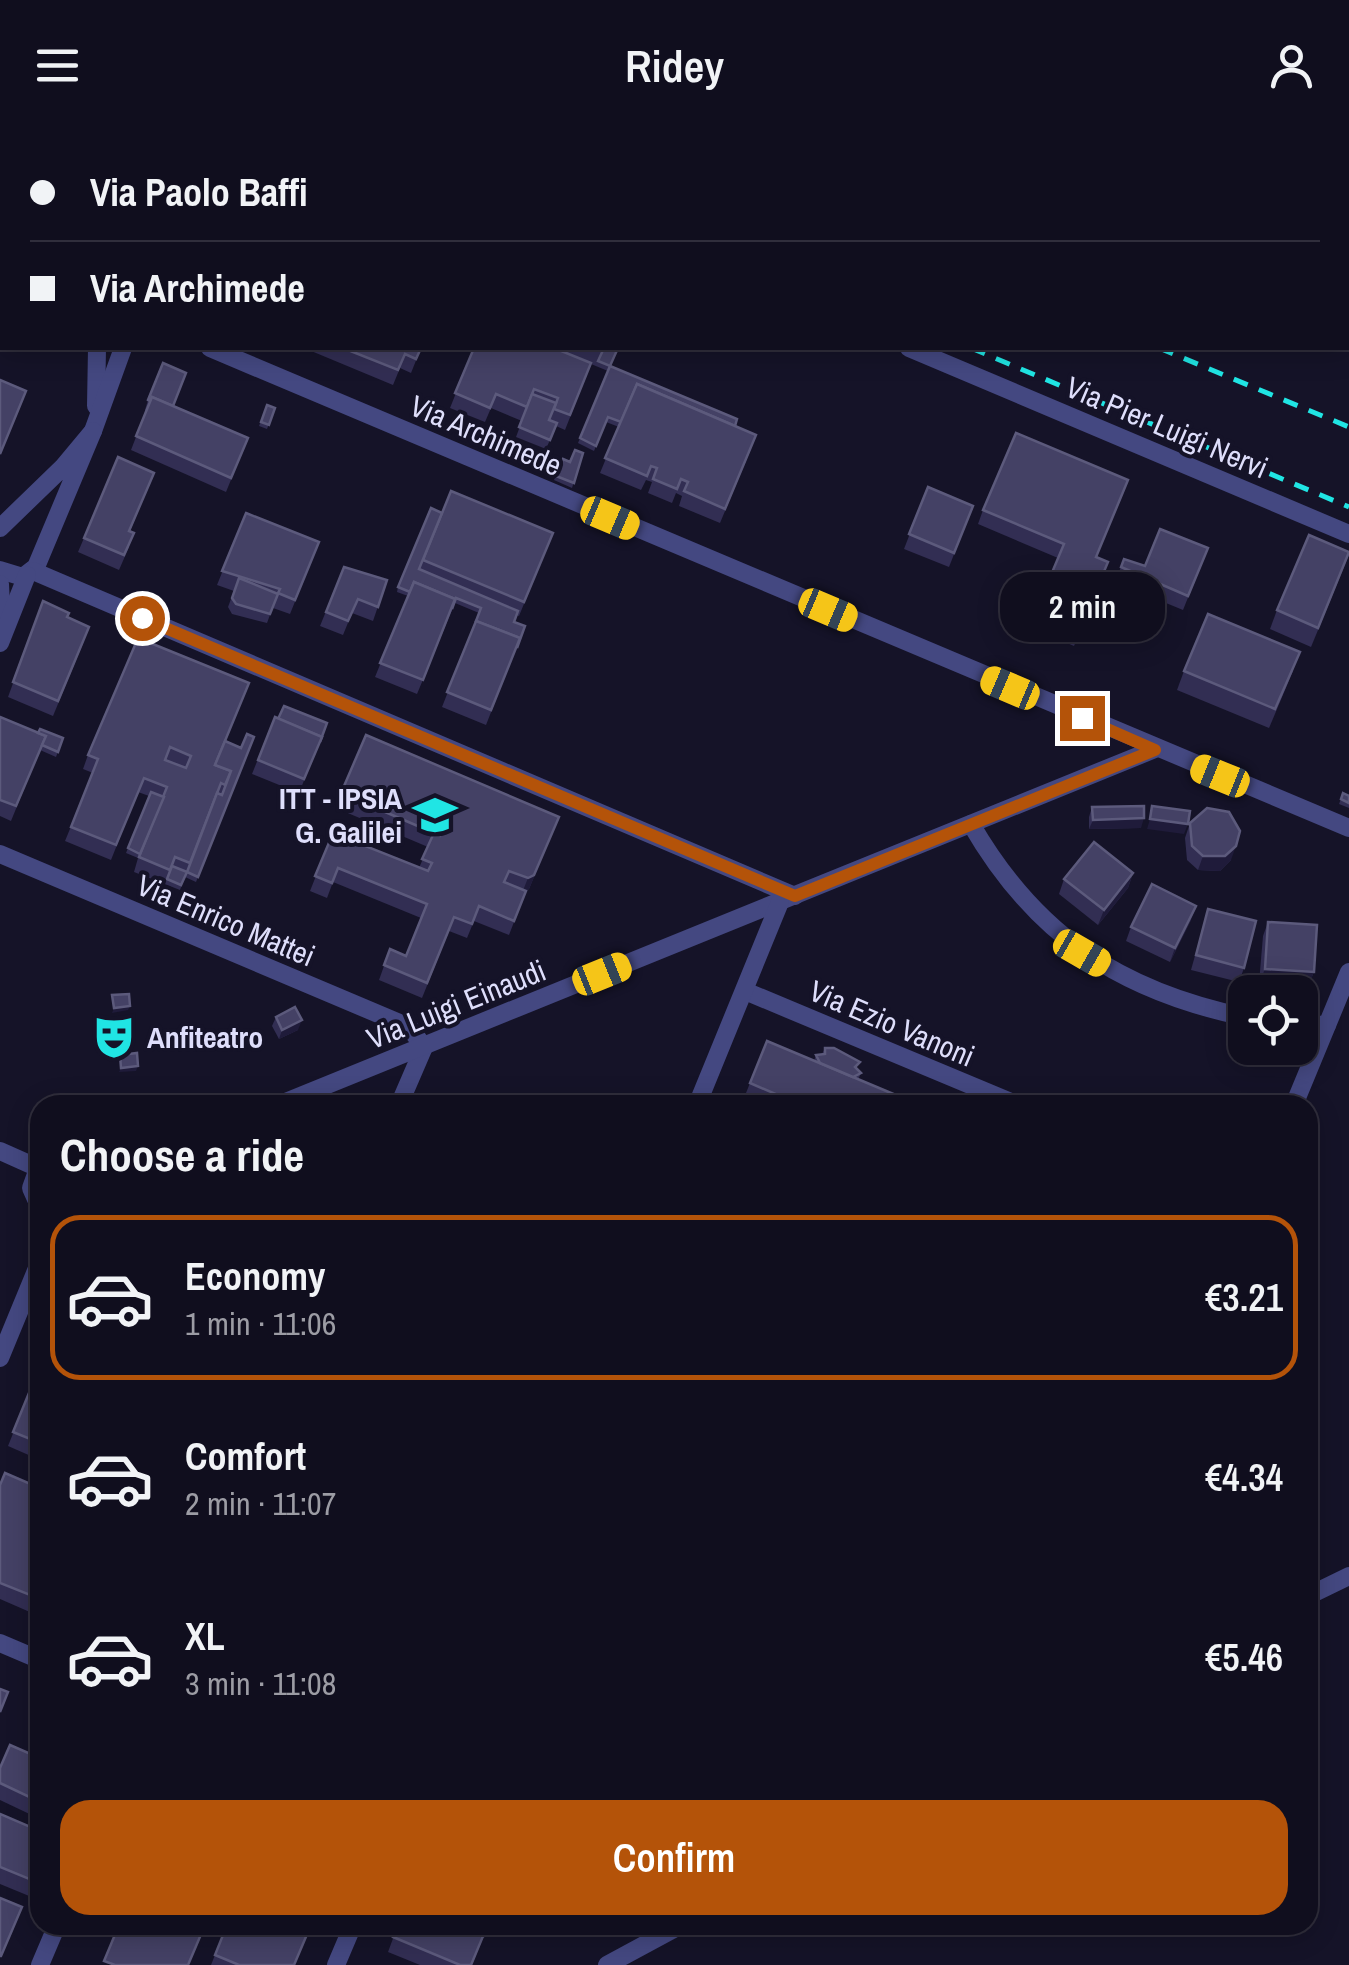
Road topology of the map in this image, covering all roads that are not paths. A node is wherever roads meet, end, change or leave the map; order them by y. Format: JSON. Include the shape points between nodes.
{"nodes":[{"id":1,"x":97,"y":350,"type":"edge"},
{"id":2,"x":122,"y":350,"type":"edge"},
{"id":3,"x":215,"y":350,"type":"edge"},
{"id":4,"x":914,"y":350,"type":"edge"},
{"id":5,"x":94,"y":426,"type":"junction"},
{"id":6,"x":0,"y":528,"type":"edge"},
{"id":7,"x":1349,"y":534,"type":"edge"},
{"id":8,"x":0,"y":570,"type":"edge"},
{"id":9,"x":30,"y":573,"type":"junction"},
{"id":10,"x":0,"y":584,"type":"edge"},
{"id":11,"x":0,"y":643,"type":"edge"},
{"id":12,"x":1155,"y":750,"type":"junction"},
{"id":13,"x":970,"y":824,"type":"junction"},
{"id":14,"x":1349,"y":828,"type":"edge"},
{"id":15,"x":0,"y":854,"type":"edge"},
{"id":16,"x":787,"y":899,"type":"junction"},
{"id":17,"x":1349,"y":972,"type":"edge"},
{"id":18,"x":745,"y":991,"type":"junction"},
{"id":19,"x":1228,"y":1014,"type":"edge"},
{"id":20,"x":1318,"y":1025,"type":"edge"},
{"id":21,"x":1327,"y":1025,"type":"junction"},
{"id":22,"x":424,"y":1046,"type":"junction"},
{"id":23,"x":303,"y":1095,"type":"edge"},
{"id":24,"x":403,"y":1095,"type":"edge"},
{"id":25,"x":701,"y":1095,"type":"edge"},
{"id":26,"x":987,"y":1095,"type":"edge"},
{"id":27,"x":1298,"y":1095,"type":"edge"},
{"id":28,"x":0,"y":1151,"type":"edge"},
{"id":29,"x":30,"y":1162,"type":"edge"},
{"id":30,"x":30,"y":1286,"type":"edge"},
{"id":31,"x":0,"y":1358,"type":"edge"},
{"id":32,"x":1349,"y":1576,"type":"edge"},
{"id":33,"x":1318,"y":1591,"type":"edge"},
{"id":34,"x":0,"y":1643,"type":"edge"},
{"id":35,"x":30,"y":1656,"type":"edge"},
{"id":36,"x":53,"y":1935,"type":"edge"},
{"id":37,"x":348,"y":1935,"type":"edge"},
{"id":38,"x":648,"y":1935,"type":"edge"},
{"id":39,"x":662,"y":1935,"type":"edge"},
{"id":40,"x":644,"y":1945,"type":"junction"},
{"id":41,"x":40,"y":1965,"type":"edge"},
{"id":42,"x":336,"y":1965,"type":"edge"},
{"id":43,"x":607,"y":1965,"type":"edge"}],
"edges":[{"from":1,"to":5,"type":"street"},
{"from":2,"to":5,"type":"street"},
{"from":3,"to":12,"type":"street","name":"Via Archimede"},
{"from":4,"to":7,"type":"street","name":"Via Pier Luigi Nervi"},
{"from":5,"to":6,"type":"street"},
{"from":5,"to":9,"type":"street"},
{"from":8,"to":9,"type":"street","via":[[16,577]]},
{"from":9,"to":11,"type":"street"},
{"from":9,"to":16,"type":"street"},
{"from":10,"to":11,"type":"street"},
{"from":12,"to":13,"type":"street","name":"Via Luigi Einaudi"},
{"from":12,"to":14,"type":"street","name":"Via Archimede"},
{"from":13,"to":16,"type":"street","name":"Via Luigi Einaudi"},
{"from":13,"to":19,"type":"street","via":[[1024,903],[1082,953],[1138,985]]},
{"from":15,"to":22,"type":"street","name":"Via Enrico Mattei","via":[[409,1027]]},
{"from":16,"to":18,"type":"street"},
{"from":16,"to":22,"type":"street","name":"Via Luigi Einaudi"},
{"from":17,"to":21,"type":"street"},
{"from":18,"to":25,"type":"street"},
{"from":18,"to":26,"type":"street","name":"Via Ezio Vanoni"},
{"from":20,"to":21,"type":"street"},
{"from":21,"to":27,"type":"street"},
{"from":22,"to":23,"type":"street","name":"Via Luigi Einaudi"},
{"from":22,"to":24,"type":"street"},
{"from":28,"to":29,"type":"street"},
{"from":30,"to":31,"type":"street"},
{"from":32,"to":33,"type":"street"},
{"from":34,"to":35,"type":"street"},
{"from":36,"to":41,"type":"street"},
{"from":37,"to":42,"type":"street"},
{"from":38,"to":40,"type":"street"},
{"from":39,"to":40,"type":"street"},
{"from":40,"to":43,"type":"street"}]}
